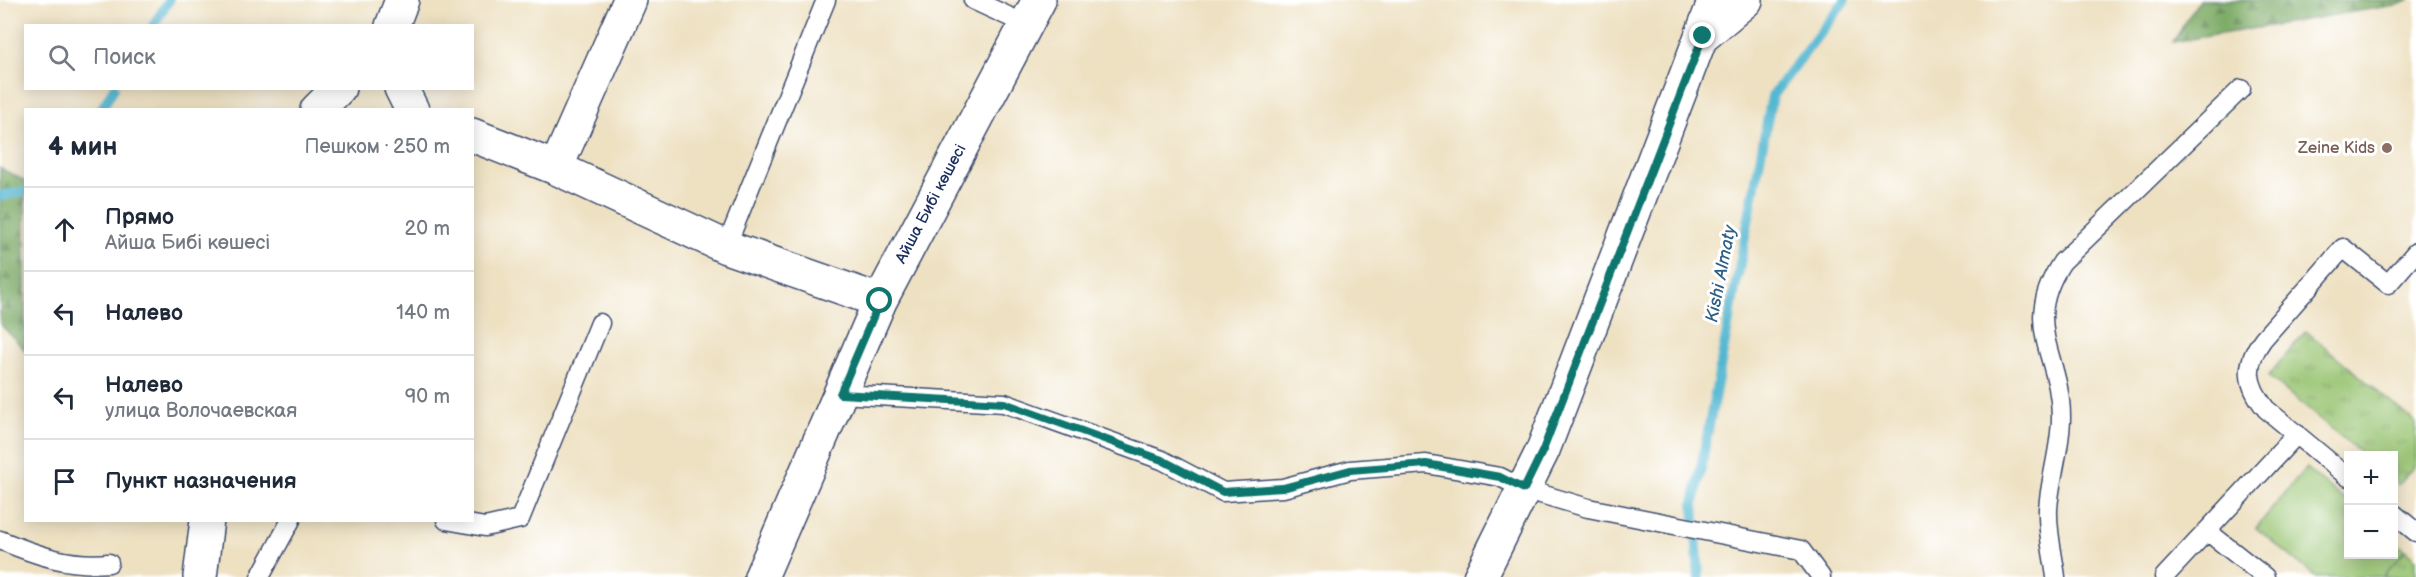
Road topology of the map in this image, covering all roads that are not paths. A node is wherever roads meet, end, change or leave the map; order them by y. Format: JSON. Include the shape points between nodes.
{"nodes":[{"id":1,"x":402,"y":0,"type":"edge"},
{"id":2,"x":630,"y":0,"type":"edge"},
{"id":3,"x":826,"y":0,"type":"edge"},
{"id":4,"x":974,"y":0,"type":"edge"},
{"id":5,"x":1715,"y":0,"type":"edge"},
{"id":6,"x":1746,"y":0,"type":"edge"},
{"id":7,"x":1032,"y":12,"type":"edge"},
{"id":8,"x":393,"y":24,"type":"edge"},
{"id":9,"x":1703,"y":36,"type":"junction"},
{"id":10,"x":2241,"y":89,"type":"dead end"},
{"id":11,"x":337,"y":90,"type":"edge"},
{"id":12,"x":401,"y":90,"type":"edge"},
{"id":13,"x":319,"y":108,"type":"edge"},
{"id":14,"x":411,"y":108,"type":"edge"},
{"id":15,"x":474,"y":136,"type":"edge"},
{"id":16,"x":556,"y":168,"type":"junction"},
{"id":17,"x":726,"y":247,"type":"junction"},
{"id":18,"x":2416,"y":252,"type":"edge"},
{"id":19,"x":880,"y":301,"type":"junction"},
{"id":20,"x":600,"y":322,"type":"dead end"},
{"id":21,"x":840,"y":394,"type":"junction"},
{"id":22,"x":2297,"y":434,"type":"junction"},
{"id":23,"x":2344,"y":473,"type":"edge"},
{"id":24,"x":1524,"y":489,"type":"junction"},
{"id":25,"x":2398,"y":517,"type":"edge"},
{"id":26,"x":207,"y":522,"type":"edge"},
{"id":27,"x":290,"y":522,"type":"edge"},
{"id":28,"x":457,"y":522,"type":"edge"},
{"id":29,"x":2206,"y":531,"type":"junction"},
{"id":30,"x":2416,"y":532,"type":"edge"},
{"id":31,"x":0,"y":540,"type":"edge"},
{"id":32,"x":109,"y":563,"type":"dead end"},
{"id":33,"x":200,"y":577,"type":"edge"},
{"id":34,"x":260,"y":577,"type":"edge"},
{"id":35,"x":761,"y":577,"type":"edge"},
{"id":36,"x":1480,"y":577,"type":"edge"},
{"id":37,"x":1821,"y":577,"type":"edge"},
{"id":38,"x":2056,"y":577,"type":"edge"},
{"id":39,"x":2164,"y":577,"type":"edge"},
{"id":40,"x":2265,"y":577,"type":"edge"}],
"edges":[{"from":1,"to":8,"type":"street"},
{"from":2,"to":16,"type":"street"},
{"from":3,"to":17,"type":"lane"},
{"from":4,"to":7,"type":"lane"},
{"from":5,"to":9,"type":"street"},
{"from":6,"to":9,"type":"street"},
{"from":7,"to":19,"type":"street","name":"Айша Бибі көшесі"},
{"from":9,"to":24,"type":"street","via":[[1543,450]]},
{"from":10,"to":38,"type":"lane","via":[[2062,262],[2051,279],[2044,299],[2042,327],[2061,416],[2048,507]]},
{"from":11,"to":13,"type":"street"},
{"from":12,"to":14,"type":"street"},
{"from":15,"to":16,"type":"street"},
{"from":16,"to":17,"type":"street"},
{"from":17,"to":19,"type":"street"},
{"from":18,"to":22,"type":"lane","via":[[2388,284],[2343,248],[2253,352],[2249,371],[2257,398]]},
{"from":19,"to":21,"type":"street","name":"Айша Бибі көшесі"},
{"from":20,"to":28,"type":"lane","via":[[520,519],[485,527]]},
{"from":21,"to":24,"type":"lane","via":[[1004,403],[1162,460],[1223,492],[1283,488],[1350,470],[1426,464],[1500,477]]},
{"from":21,"to":35,"type":"street","name":"Айша Бибі көшесі"},
{"from":22,"to":23,"type":"lane"},
{"from":22,"to":29,"type":"lane"},
{"from":24,"to":36,"type":"street"},
{"from":24,"to":37,"type":"lane","via":[[1588,508],[1801,550]]},
{"from":25,"to":30,"type":"lane"},
{"from":26,"to":33,"type":"street"},
{"from":27,"to":34,"type":"lane"},
{"from":29,"to":39,"type":"lane"},
{"from":29,"to":40,"type":"lane"},
{"from":31,"to":32,"type":"lane","via":[[41,557],[87,565]]}]}
